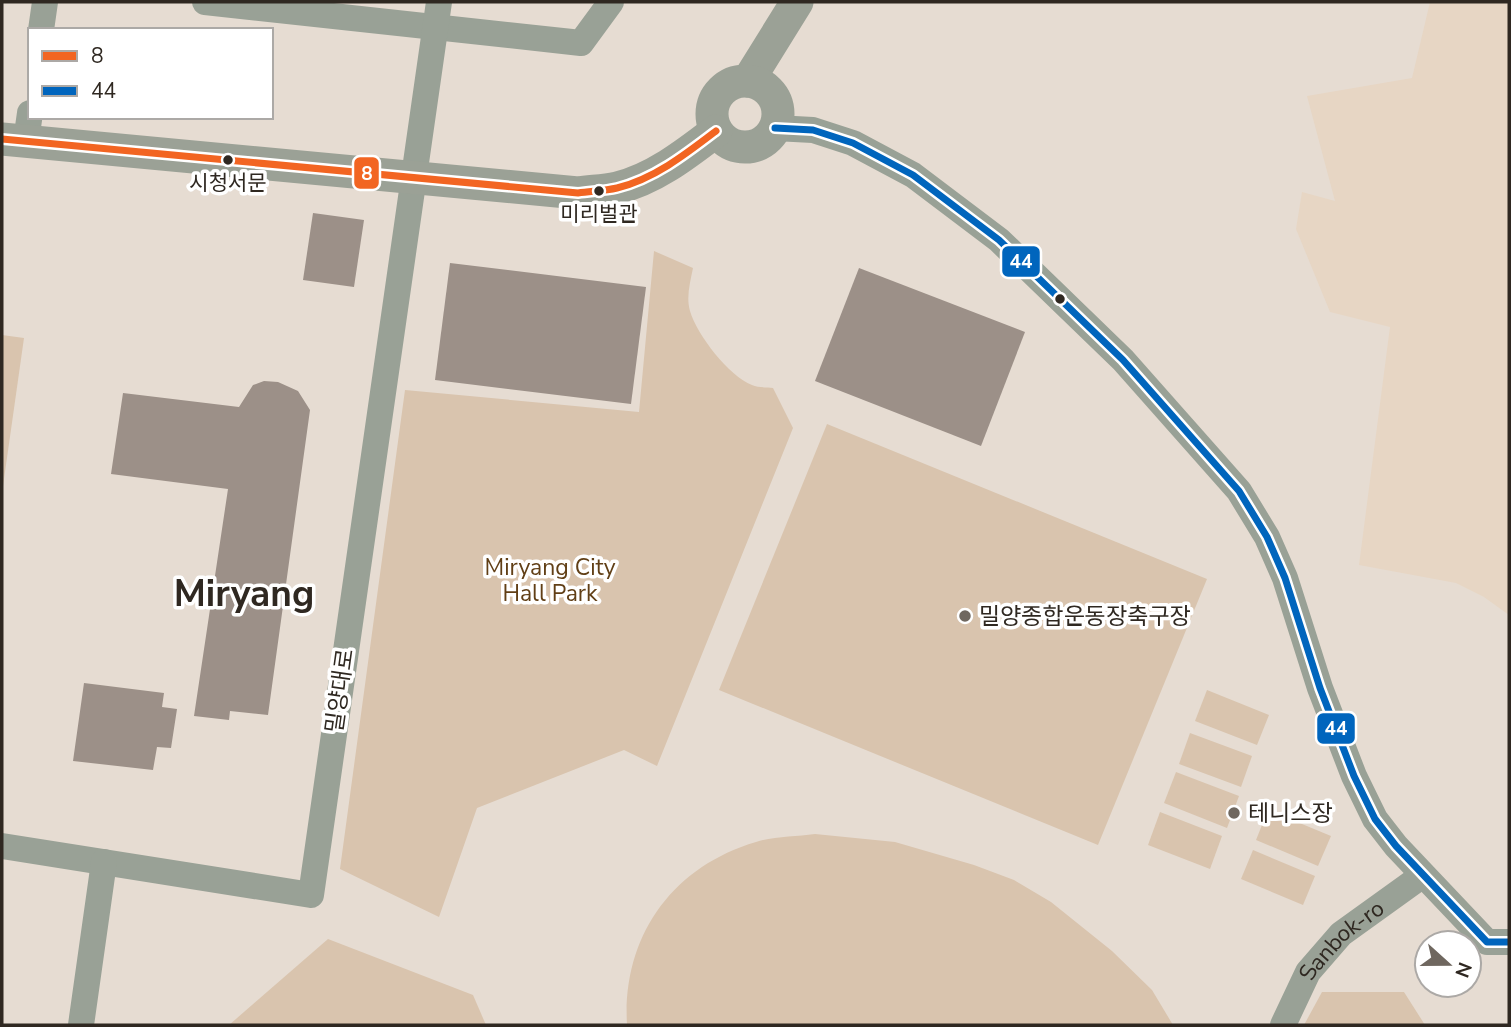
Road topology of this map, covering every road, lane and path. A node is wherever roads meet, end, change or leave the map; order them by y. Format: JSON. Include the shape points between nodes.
{"nodes":[{"id":1,"x":45,"y":2,"type":"edge"},
{"id":2,"x":205,"y":2,"type":"edge"},
{"id":3,"x":611,"y":2,"type":"edge"},
{"id":4,"x":797,"y":2,"type":"edge"},
{"id":5,"x":285,"y":6,"type":"edge"},
{"id":6,"x":437,"y":14,"type":"edge"},
{"id":7,"x":41,"y":28,"type":"edge"},
{"id":8,"x":748,"y":81,"type":"junction"},
{"id":9,"x":775,"y":128,"type":"junction"},
{"id":10,"x":19,"y":131,"type":"edge"},
{"id":11,"x":716,"y":131,"type":"junction"},
{"id":12,"x":413,"y":177,"type":"junction"},
{"id":13,"x":2,"y":846,"type":"edge"},
{"id":14,"x":104,"y":862,"type":"junction"},
{"id":15,"x":1423,"y":875,"type":"junction"},
{"id":16,"x":1509,"y":942,"type":"edge"},
{"id":17,"x":81,"y":1025,"type":"edge"},
{"id":18,"x":1283,"y":1025,"type":"edge"}],
"edges":[{"from":1,"to":7,"type":"street"},
{"from":2,"to":5,"type":"street"},
{"from":3,"to":6,"type":"street","via":[[581,43]]},
{"from":4,"to":8,"type":"main road"},
{"from":5,"to":6,"type":"street"},
{"from":6,"to":12,"type":"street"},
{"from":8,"to":9,"type":"main road","via":[[773,97]]},
{"from":8,"to":11,"type":"main road","via":[[720,92],[712,111]]},
{"from":9,"to":11,"type":"main road","via":[[752,147],[732,145]]},
{"from":9,"to":15,"type":"street","via":[[813,130],[853,143],[913,175],[999,240],[1123,360],[1239,491],[1285,578],[1354,776],[1375,819]]},
{"from":10,"to":12,"type":"main road"},
{"from":11,"to":12,"type":"main road","via":[[644,179],[616,188],[578,193]]},
{"from":12,"to":14,"type":"street","name":"밀양대로","via":[[311,895]]},
{"from":13,"to":14,"type":"street","name":"밀양대로"},
{"from":14,"to":17,"type":"street"},
{"from":15,"to":16,"type":"street","via":[[1487,942]]},
{"from":15,"to":18,"type":"street","name":"Sanbok-ro","via":[[1341,934],[1308,972]]}]}
